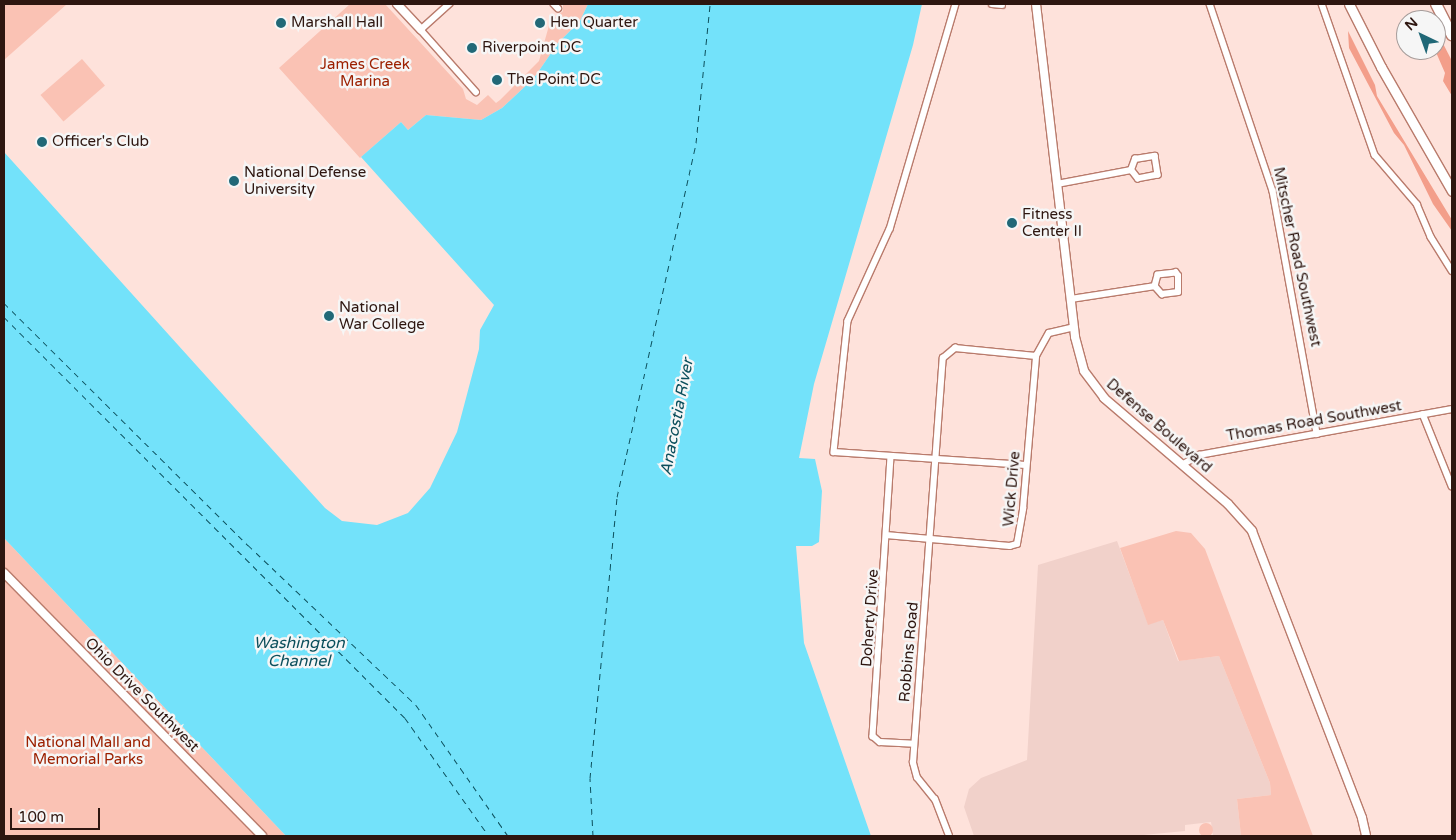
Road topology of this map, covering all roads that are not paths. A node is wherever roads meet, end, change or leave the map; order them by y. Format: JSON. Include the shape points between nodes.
{"nodes":[{"id":1,"x":397,"y":4,"type":"edge"},
{"id":2,"x":450,"y":4,"type":"edge"},
{"id":3,"x":956,"y":4,"type":"edge"},
{"id":4,"x":992,"y":4,"type":"edge"},
{"id":5,"x":1036,"y":4,"type":"edge"},
{"id":6,"x":1210,"y":4,"type":"edge"},
{"id":7,"x":1322,"y":4,"type":"edge"},
{"id":8,"x":1349,"y":4,"type":"edge"},
{"id":9,"x":1436,"y":4,"type":"edge"},
{"id":10,"x":1002,"y":5,"type":"edge"},
{"id":11,"x":420,"y":30,"type":"junction"},
{"id":12,"x":1452,"y":35,"type":"edge"},
{"id":13,"x":476,"y":92,"type":"dead end"},
{"id":14,"x":1131,"y":170,"type":"junction"},
{"id":15,"x":1057,"y":184,"type":"junction"},
{"id":16,"x":1452,"y":191,"type":"edge"},
{"id":17,"x":1452,"y":270,"type":"edge"},
{"id":18,"x":1155,"y":286,"type":"junction"},
{"id":19,"x":1071,"y":300,"type":"junction"},
{"id":20,"x":1074,"y":327,"type":"junction"},
{"id":21,"x":1036,"y":356,"type":"junction"},
{"id":22,"x":1452,"y":409,"type":"edge"},
{"id":23,"x":1423,"y":414,"type":"junction"},
{"id":24,"x":1317,"y":434,"type":"junction"},
{"id":25,"x":891,"y":457,"type":"junction"},
{"id":26,"x":937,"y":461,"type":"junction"},
{"id":27,"x":1182,"y":465,"type":"junction"},
{"id":28,"x":1026,"y":466,"type":"junction"},
{"id":29,"x":1452,"y":486,"type":"edge"},
{"id":30,"x":886,"y":535,"type":"junction"},
{"id":31,"x":931,"y":539,"type":"junction"},
{"id":32,"x":4,"y":573,"type":"edge"},
{"id":33,"x":914,"y":744,"type":"junction"},
{"id":34,"x":262,"y":836,"type":"edge"},
{"id":35,"x":949,"y":836,"type":"edge"},
{"id":36,"x":1366,"y":836,"type":"edge"}],
"edges":[{"from":1,"to":11,"type":"street"},
{"from":2,"to":11,"type":"street"},
{"from":3,"to":25,"type":"street","via":[[890,229],[854,303],[844,339],[834,452]]},
{"from":4,"to":10,"type":"street"},
{"from":5,"to":15,"type":"street","name":"Defense Boulevard"},
{"from":6,"to":24,"type":"street","name":"Mitscher Road Southwest","via":[[1273,191]]},
{"from":7,"to":17,"type":"street","via":[[1375,155],[1418,204],[1432,237]]},
{"from":8,"to":16,"type":"main road"},
{"from":9,"to":12,"type":"highway"},
{"from":11,"to":13,"type":"street"},
{"from":14,"to":14,"type":"street","via":[[1138,179],[1158,176],[1155,156],[1135,159]]},
{"from":14,"to":15,"type":"street"},
{"from":15,"to":19,"type":"street","name":"Defense Boulevard"},
{"from":18,"to":18,"type":"street","via":[[1162,294],[1178,292],[1178,276],[1176,273],[1158,275]]},
{"from":18,"to":19,"type":"street"},
{"from":19,"to":20,"type":"street","name":"Defense Boulevard"},
{"from":20,"to":21,"type":"street","name":"Wick Drive","via":[[1049,333]]},
{"from":20,"to":27,"type":"street","name":"Defense Boulevard","via":[[1082,366],[1094,388]]},
{"from":21,"to":26,"type":"street","name":"Robbins Road","via":[[955,348],[946,352]]},
{"from":21,"to":28,"type":"street","name":"Wick Drive"},
{"from":22,"to":23,"type":"street","name":"Thomas Road Southwest"},
{"from":23,"to":24,"type":"street","name":"Thomas Road Southwest"},
{"from":23,"to":29,"type":"street"},
{"from":24,"to":27,"type":"street","name":"Thomas Road Southwest","via":[[1199,454]]},
{"from":25,"to":26,"type":"street"},
{"from":25,"to":30,"type":"street","name":"Doherty Drive"},
{"from":26,"to":28,"type":"street","via":[[947,458]]},
{"from":26,"to":31,"type":"street","name":"Robbins Road"},
{"from":27,"to":36,"type":"street","name":"Defense Boulevard","via":[[1233,508],[1254,534],[1359,809]]},
{"from":28,"to":31,"type":"street","name":"Wick Drive","via":[[1017,544]]},
{"from":30,"to":31,"type":"street","name":"Wick Drive"},
{"from":30,"to":33,"type":"street","name":"Doherty Drive","via":[[873,738]]},
{"from":31,"to":33,"type":"street","name":"Robbins Road"},
{"from":32,"to":34,"type":"street","name":"Ohio Drive Southwest"},
{"from":33,"to":35,"type":"street","name":"Robbins Road","via":[[915,775],[934,798]]}]}
